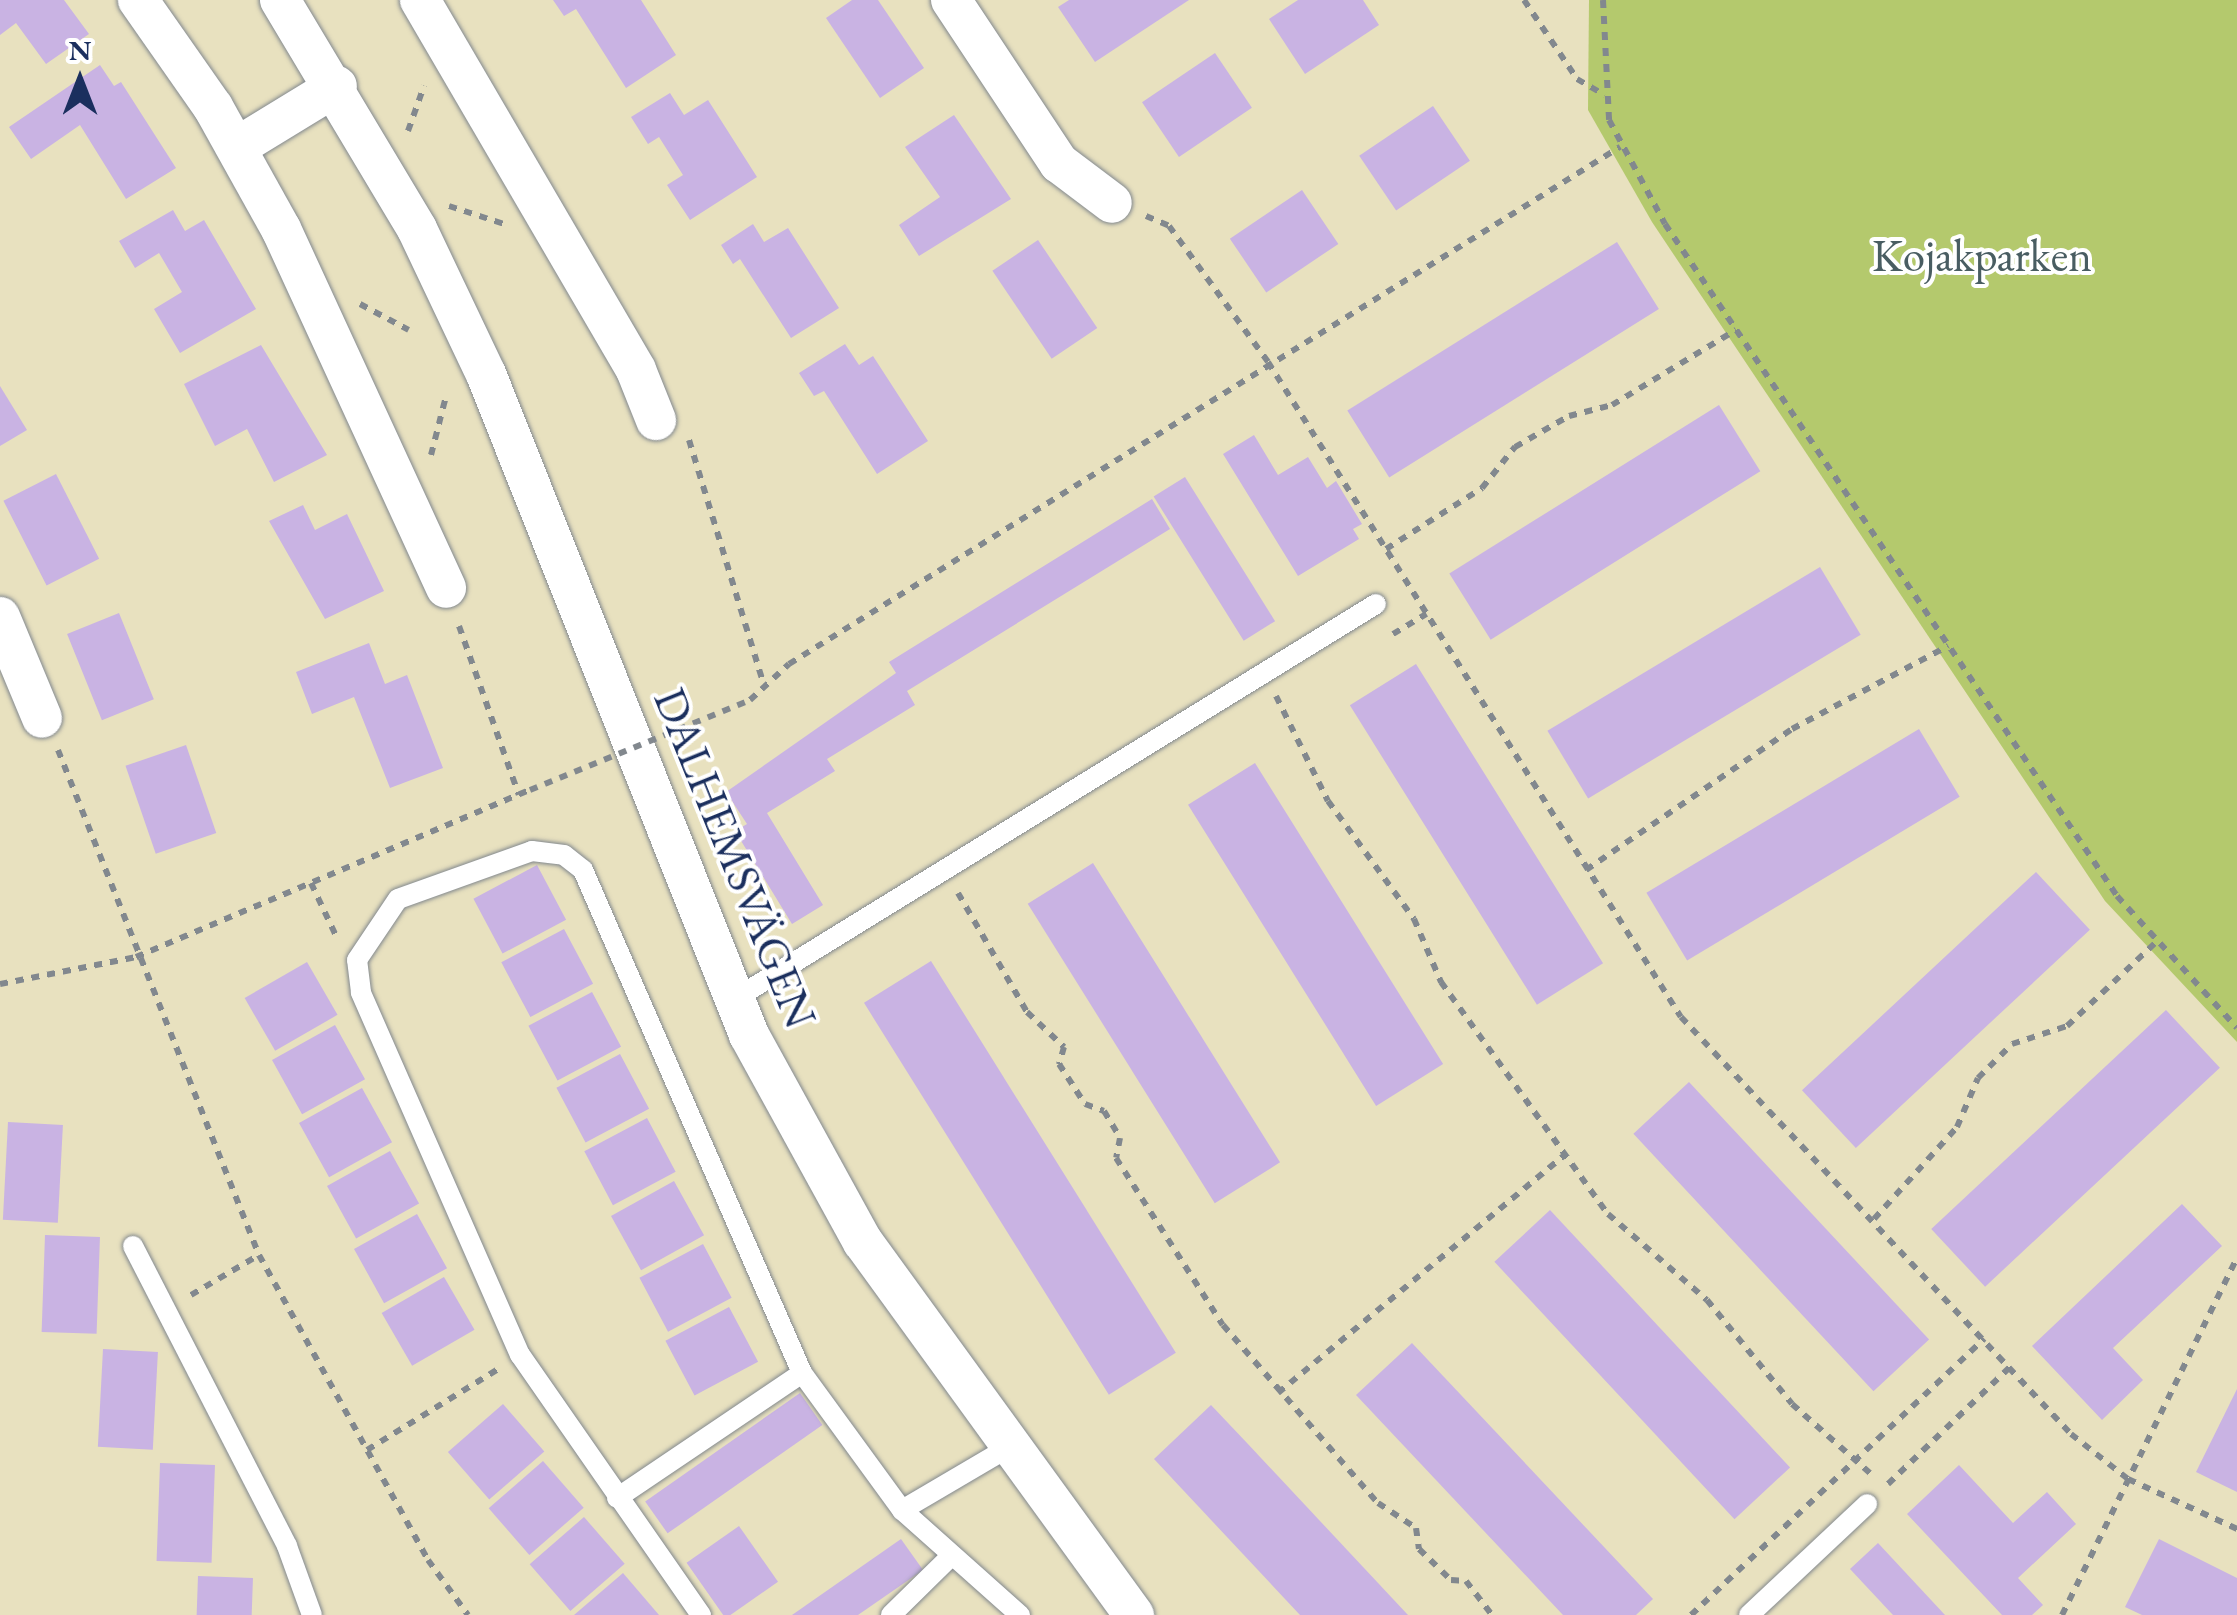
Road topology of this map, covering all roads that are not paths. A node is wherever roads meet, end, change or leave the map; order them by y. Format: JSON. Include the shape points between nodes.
{"nodes":[{"id":1,"x":138,"y":0,"type":"edge"},
{"id":2,"x":280,"y":0,"type":"edge"},
{"id":3,"x":420,"y":0,"type":"edge"},
{"id":4,"x":951,"y":0,"type":"edge"},
{"id":5,"x":336,"y":86,"type":"junction"},
{"id":6,"x":237,"y":147,"type":"junction"},
{"id":7,"x":1112,"y":203,"type":"road end"},
{"id":8,"x":656,"y":420,"type":"road end"},
{"id":9,"x":446,"y":588,"type":"road end"},
{"id":10,"x":1376,"y":604,"type":"dead end"},
{"id":11,"x":0,"y":618,"type":"edge"},
{"id":12,"x":42,"y":718,"type":"road end"},
{"id":13,"x":734,"y":1000,"type":"junction"},
{"id":14,"x":133,"y":1246,"type":"dead end"},
{"id":15,"x":802,"y":1372,"type":"junction"},
{"id":16,"x":1006,"y":1449,"type":"junction"},
{"id":17,"x":617,"y":1498,"type":"junction"},
{"id":18,"x":1868,"y":1504,"type":"road end"},
{"id":19,"x":902,"y":1510,"type":"junction"},
{"id":20,"x":947,"y":1560,"type":"junction"},
{"id":21,"x":312,"y":1615,"type":"edge"},
{"id":22,"x":701,"y":1615,"type":"edge"},
{"id":23,"x":891,"y":1615,"type":"edge"},
{"id":24,"x":1020,"y":1615,"type":"edge"},
{"id":25,"x":1134,"y":1615,"type":"edge"},
{"id":26,"x":1749,"y":1615,"type":"edge"}],
"edges":[{"from":1,"to":6,"type":"street"},
{"from":2,"to":5,"type":"street","name":"DALHEMSVÄGEN"},
{"from":3,"to":8,"type":"street","via":[[636,370]]},
{"from":4,"to":7,"type":"street","via":[[1058,163]]},
{"from":5,"to":6,"type":"street"},
{"from":5,"to":13,"type":"street","name":"DALHEMSVÄGEN","via":[[492,386]]},
{"from":6,"to":9,"type":"street"},
{"from":10,"to":13,"type":"lane"},
{"from":11,"to":12,"type":"street"},
{"from":13,"to":16,"type":"street","name":"DALHEMSVÄGEN","via":[[863,1242]]},
{"from":14,"to":21,"type":"lane","via":[[287,1546]]},
{"from":15,"to":17,"type":"lane"},
{"from":15,"to":17,"type":"lane","via":[[584,870],[564,855],[532,851],[398,899],[358,960],[361,992],[520,1355]]},
{"from":15,"to":19,"type":"lane"},
{"from":16,"to":19,"type":"lane"},
{"from":16,"to":25,"type":"street","name":"DALHEMSVÄGEN"},
{"from":17,"to":22,"type":"lane"},
{"from":18,"to":26,"type":"lane"},
{"from":19,"to":20,"type":"lane"},
{"from":20,"to":23,"type":"lane"},
{"from":20,"to":24,"type":"lane","via":[[986,1578]]}]}
